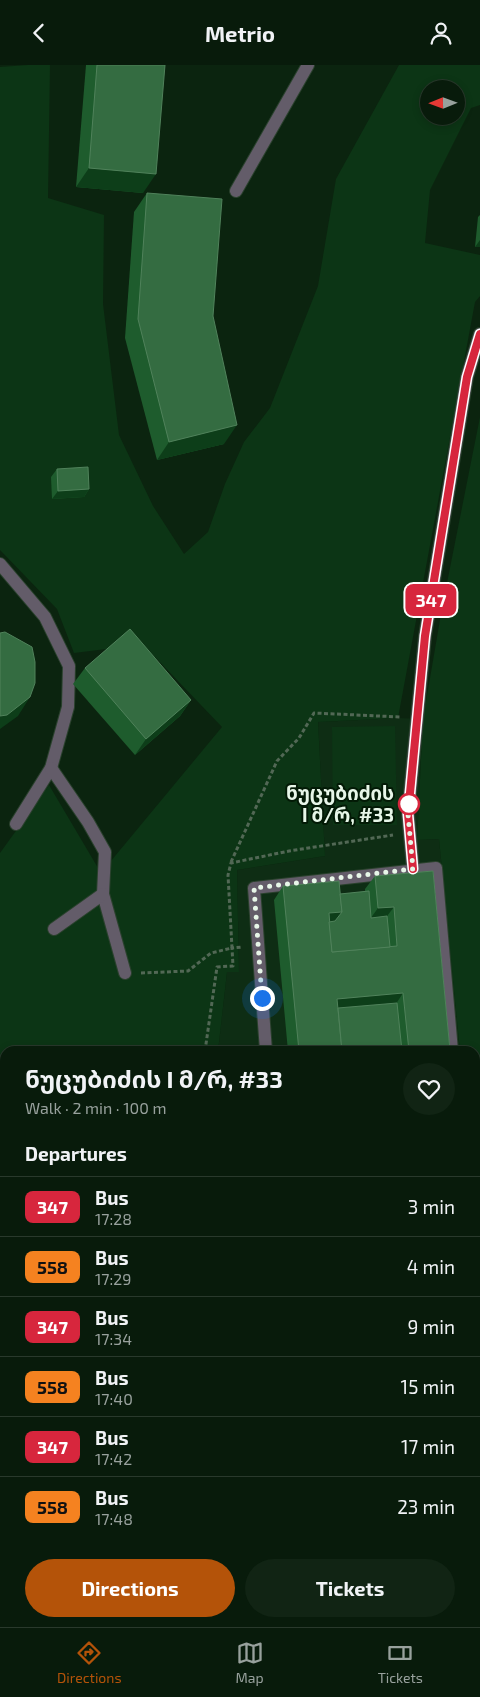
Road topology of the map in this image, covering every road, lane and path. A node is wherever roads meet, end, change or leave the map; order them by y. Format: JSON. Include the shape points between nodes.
{"nodes":[{"id":1,"x":308,"y":65,"type":"edge"},
{"id":2,"x":236,"y":191,"type":"dead end"},
{"id":3,"x":480,"y":334,"type":"edge"},
{"id":4,"x":0,"y":564,"type":"edge"},
{"id":5,"x":406,"y":717,"type":"dead end"},
{"id":6,"x":51,"y":768,"type":"junction"},
{"id":7,"x":16,"y":824,"type":"dead end"},
{"id":8,"x":231,"y":863,"type":"dead end"},
{"id":9,"x":413,"y":869,"type":"junction"},
{"id":10,"x":103,"y":894,"type":"junction"},
{"id":11,"x":54,"y":929,"type":"dead end"},
{"id":12,"x":232,"y":948,"type":"dead end"},
{"id":13,"x":188,"y":971,"type":"dead end"},
{"id":14,"x":125,"y":973,"type":"joint"},
{"id":15,"x":206,"y":1046,"type":"edge"},
{"id":16,"x":266,"y":1046,"type":"edge"},
{"id":17,"x":452,"y":1046,"type":"edge"}],
"edges":[{"from":1,"to":2,"type":"street"},
{"from":3,"to":9,"type":"street","via":[[467,377],[425,636],[408,814]]},
{"from":4,"to":6,"type":"street","via":[[45,617],[69,666],[68,707]]},
{"from":5,"to":8,"type":"path","via":[[314,713],[299,737],[277,761]]},
{"from":6,"to":7,"type":"street"},
{"from":6,"to":10,"type":"street","via":[[105,852]]},
{"from":9,"to":16,"type":"street","via":[[254,888]]},
{"from":9,"to":17,"type":"street","via":[[436,868]]},
{"from":10,"to":11,"type":"street"},
{"from":10,"to":14,"type":"street"},
{"from":12,"to":15,"type":"path","via":[[233,966],[217,967]]},
{"from":13,"to":14,"type":"path"}]}
